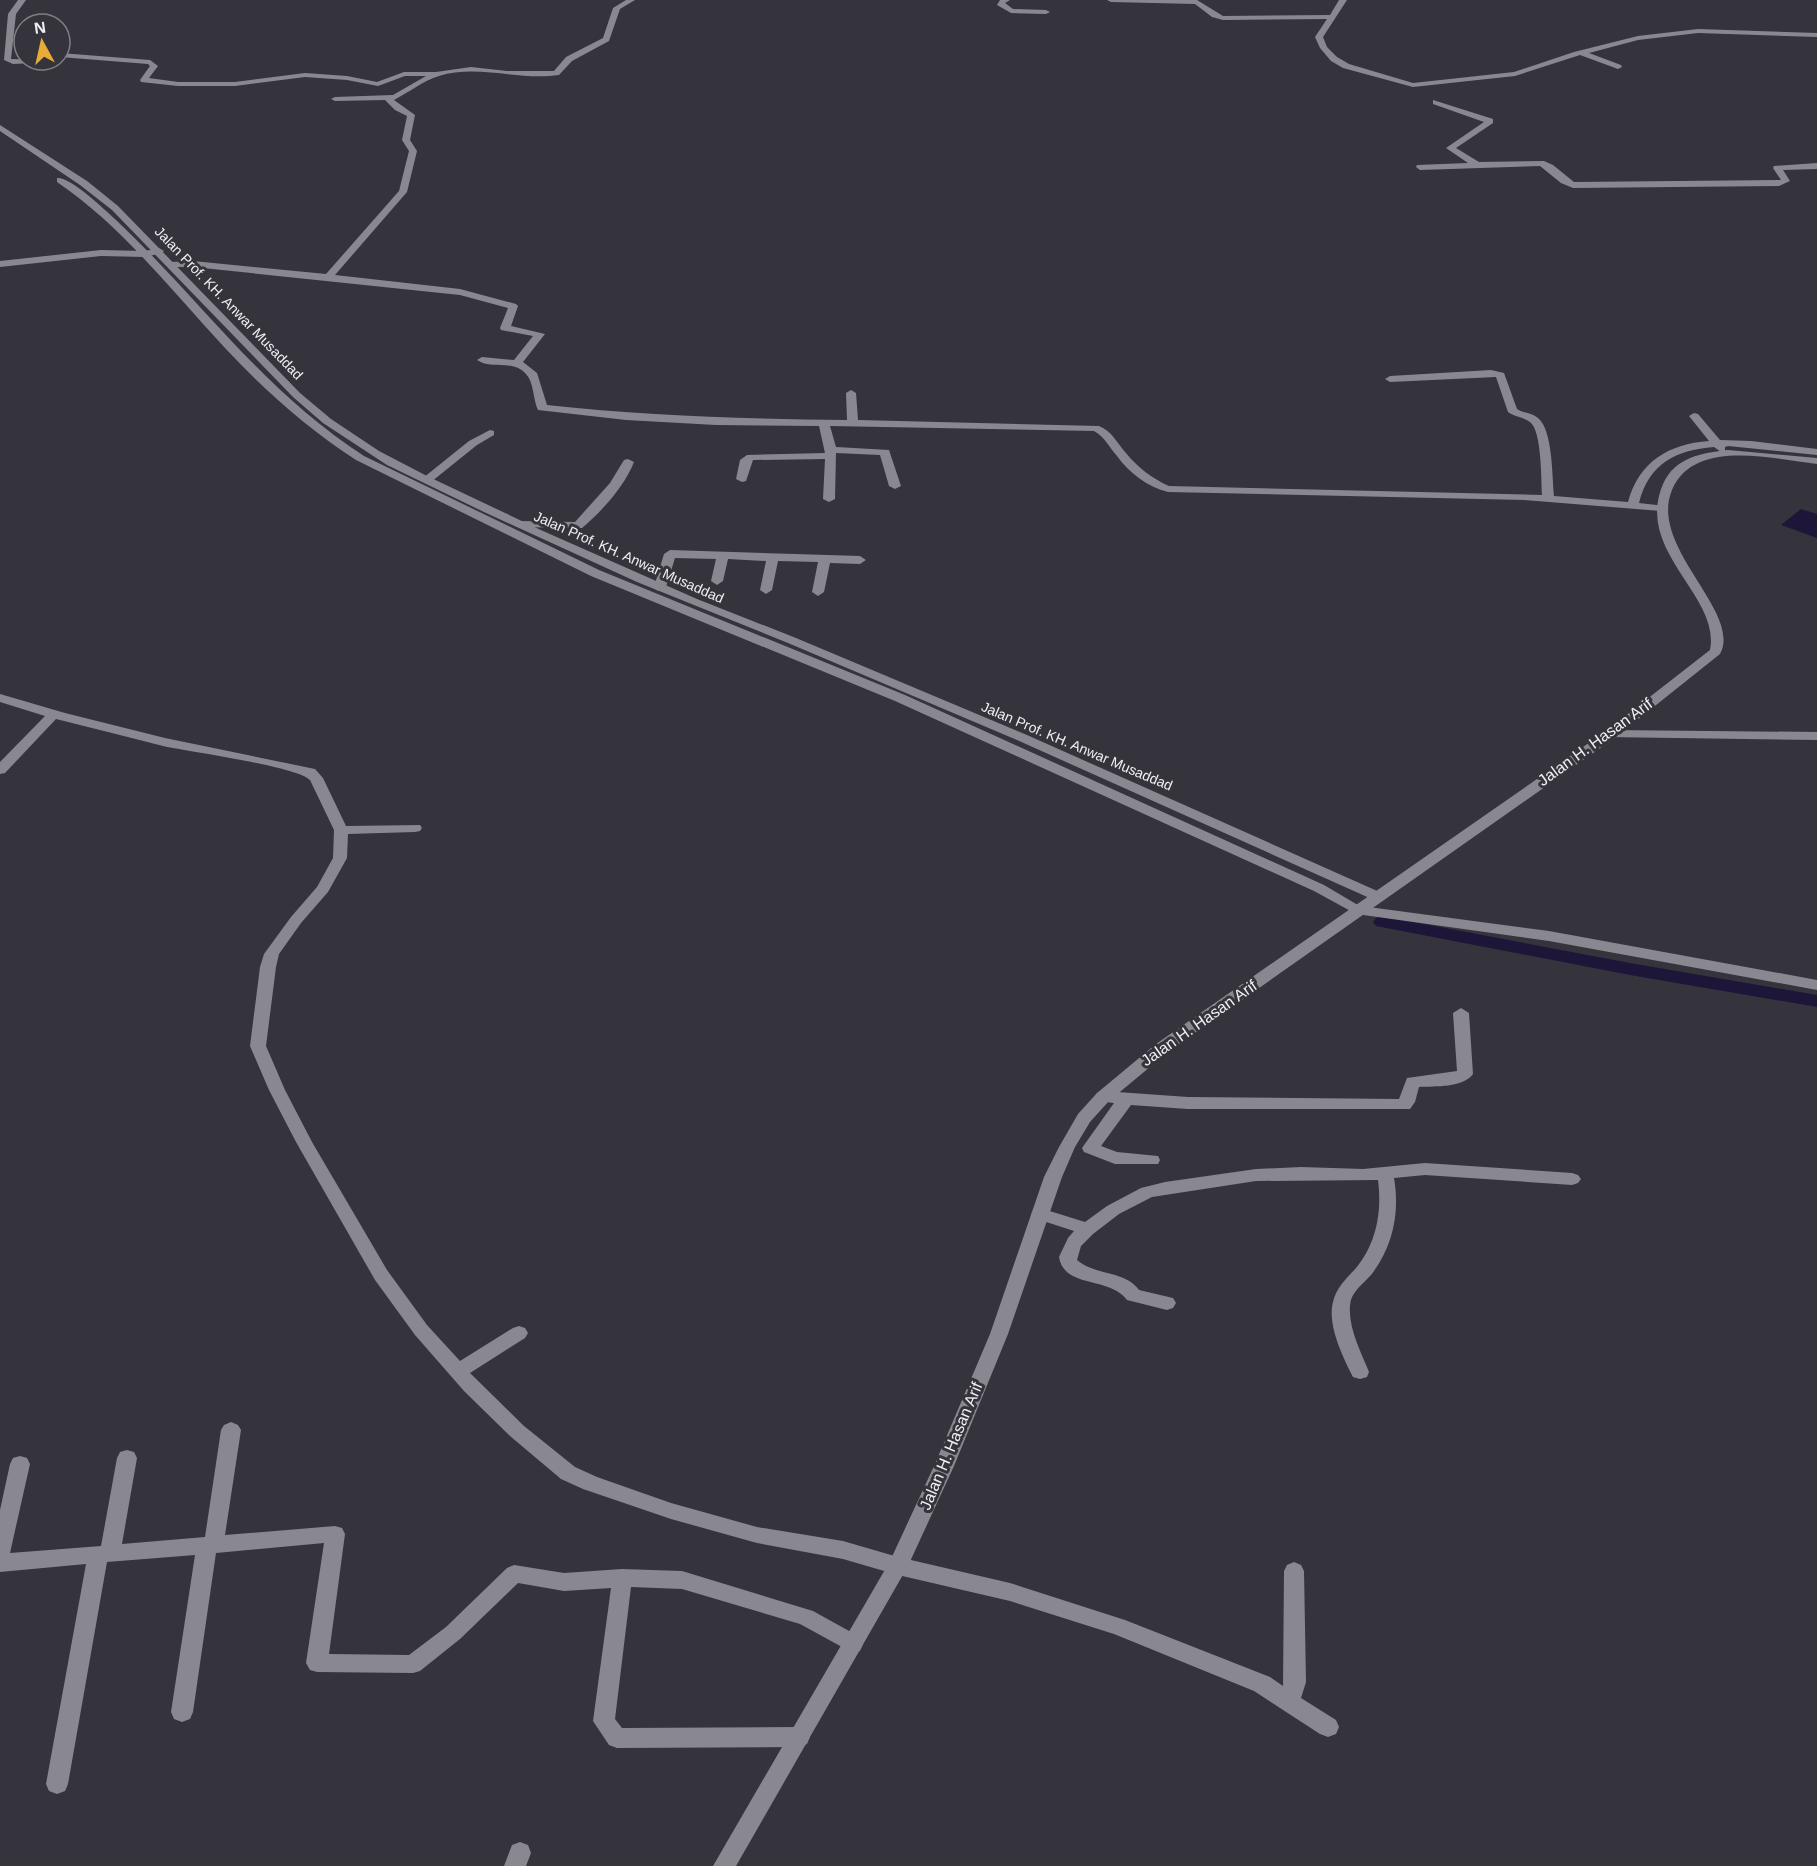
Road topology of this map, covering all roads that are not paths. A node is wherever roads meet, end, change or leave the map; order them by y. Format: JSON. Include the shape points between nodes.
{"nodes":[{"id":1,"x":631,"y":0,"type":"edge"},
{"id":2,"x":1111,"y":0,"type":"edge"},
{"id":3,"x":1343,"y":0,"type":"edge"},
{"id":4,"x":999,"y":1,"type":"edge"},
{"id":5,"x":1046,"y":12,"type":"dead end"},
{"id":6,"x":12,"y":14,"type":"edge"},
{"id":7,"x":1330,"y":17,"type":"junction"},
{"id":8,"x":1817,"y":35,"type":"edge"},
{"id":9,"x":1581,"y":53,"type":"junction"},
{"id":10,"x":72,"y":55,"type":"edge"},
{"id":11,"x":12,"y":62,"type":"edge"},
{"id":12,"x":1618,"y":67,"type":"dead end"},
{"id":13,"x":436,"y":74,"type":"junction"},
{"id":14,"x":393,"y":97,"type":"junction"},
{"id":15,"x":336,"y":99,"type":"dead end"},
{"id":16,"x":1436,"y":102,"type":"dead end"},
{"id":17,"x":0,"y":127,"type":"edge"},
{"id":18,"x":0,"y":139,"type":"edge"},
{"id":19,"x":1476,"y":164,"type":"junction"},
{"id":20,"x":1817,"y":166,"type":"edge"},
{"id":21,"x":1420,"y":167,"type":"dead end"},
{"id":22,"x":159,"y":251,"type":"junction"},
{"id":23,"x":145,"y":254,"type":"junction"},
{"id":24,"x":0,"y":264,"type":"edge"},
{"id":25,"x":171,"y":265,"type":"junction"},
{"id":26,"x":328,"y":277,"type":"junction"},
{"id":27,"x":205,"y":301,"type":"junction"},
{"id":28,"x":191,"y":304,"type":"junction"},
{"id":29,"x":505,"y":348,"type":"dead end"},
{"id":30,"x":482,"y":360,"type":"dead end"},
{"id":31,"x":496,"y":361,"type":"junction"},
{"id":32,"x":517,"y":363,"type":"junction"},
{"id":33,"x":1390,"y":379,"type":"dead end"},
{"id":34,"x":851,"y":393,"type":"dead end"},
{"id":35,"x":1694,"y":416,"type":"dead end"},
{"id":36,"x":824,"y":423,"type":"junction"},
{"id":37,"x":853,"y":423,"type":"junction"},
{"id":38,"x":490,"y":433,"type":"dead end"},
{"id":39,"x":364,"y":447,"type":"junction"},
{"id":40,"x":1720,"y":448,"type":"junction"},
{"id":41,"x":348,"y":451,"type":"junction"},
{"id":42,"x":1817,"y":452,"type":"edge"},
{"id":43,"x":831,"y":453,"type":"junction"},
{"id":44,"x":1817,"y":461,"type":"edge"},
{"id":45,"x":628,"y":462,"type":"dead end"},
{"id":46,"x":742,"y":479,"type":"dead end"},
{"id":47,"x":427,"y":480,"type":"junction"},
{"id":48,"x":895,"y":486,"type":"dead end"},
{"id":49,"x":829,"y":499,"type":"dead end"},
{"id":50,"x":1548,"y":499,"type":"junction"},
{"id":51,"x":1636,"y":505,"type":"junction"},
{"id":52,"x":479,"y":506,"type":"junction"},
{"id":53,"x":1657,"y":507,"type":"junction"},
{"id":54,"x":467,"y":512,"type":"junction"},
{"id":55,"x":518,"y":524,"type":"junction"},
{"id":56,"x":723,"y":556,"type":"junction"},
{"id":57,"x":773,"y":557,"type":"junction"},
{"id":58,"x":825,"y":559,"type":"junction"},
{"id":59,"x":860,"y":560,"type":"dead end"},
{"id":60,"x":717,"y":581,"type":"dead end"},
{"id":61,"x":660,"y":587,"type":"junction"},
{"id":62,"x":766,"y":590,"type":"dead end"},
{"id":63,"x":818,"y":592,"type":"dead end"},
{"id":64,"x":0,"y":698,"type":"edge"},
{"id":65,"x":54,"y":714,"type":"junction"},
{"id":66,"x":1611,"y":734,"type":"junction"},
{"id":67,"x":1817,"y":736,"type":"edge"},
{"id":68,"x":0,"y":770,"type":"edge"},
{"id":69,"x":415,"y":828,"type":"dead end"},
{"id":70,"x":341,"y":830,"type":"junction"},
{"id":71,"x":1379,"y":897,"type":"junction"},
{"id":72,"x":1361,"y":911,"type":"junction"},
{"id":73,"x":1398,"y":914,"type":"junction"},
{"id":74,"x":1817,"y":985,"type":"edge"},
{"id":75,"x":1461,"y":1013,"type":"dead end"},
{"id":76,"x":1103,"y":1097,"type":"junction"},
{"id":77,"x":1126,"y":1099,"type":"junction"},
{"id":78,"x":1152,"y":1160,"type":"dead end"},
{"id":79,"x":1385,"y":1172,"type":"junction"},
{"id":80,"x":1572,"y":1179,"type":"dead end"},
{"id":81,"x":1040,"y":1214,"type":"junction"},
{"id":82,"x":1087,"y":1229,"type":"junction"},
{"id":83,"x":1167,"y":1303,"type":"dead end"},
{"id":84,"x":519,"y":1333,"type":"dead end"},
{"id":85,"x":458,"y":1371,"type":"junction"},
{"id":86,"x":1360,"y":1372,"type":"dead end"},
{"id":87,"x":231,"y":1430,"type":"dead end"},
{"id":88,"x":127,"y":1458,"type":"dead end"},
{"id":89,"x":20,"y":1464,"type":"dead end"},
{"id":90,"x":210,"y":1545,"type":"junction"},
{"id":91,"x":104,"y":1554,"type":"junction"},
{"id":92,"x":0,"y":1555,"type":"edge"},
{"id":93,"x":0,"y":1563,"type":"edge"},
{"id":94,"x":1294,"y":1571,"type":"dead end"},
{"id":95,"x":894,"y":1575,"type":"junction"},
{"id":96,"x":622,"y":1578,"type":"junction"},
{"id":97,"x":858,"y":1636,"type":"junction"},
{"id":98,"x":1289,"y":1703,"type":"junction"},
{"id":99,"x":182,"y":1712,"type":"dead end"},
{"id":100,"x":1328,"y":1727,"type":"dead end"},
{"id":101,"x":799,"y":1737,"type":"junction"},
{"id":102,"x":57,"y":1784,"type":"dead end"},
{"id":103,"x":724,"y":1866,"type":"edge"}],
"edges":[{"from":1,"to":13,"type":"street","via":[[617,8],[606,39],[568,59],[553,75],[479,69]]},
{"from":2,"to":7,"type":"street","via":[[1196,2],[1212,16],[1223,18]]},
{"from":3,"to":7,"type":"street"},
{"from":4,"to":5,"type":"street","via":[[1011,11]]},
{"from":6,"to":11,"type":"street","via":[[7,57]]},
{"from":7,"to":9,"type":"street","via":[[1319,37],[1334,59],[1366,73],[1411,85],[1515,74]]},
{"from":8,"to":9,"type":"street","via":[[1698,31],[1638,38]]},
{"from":9,"to":12,"type":"street"},
{"from":10,"to":13,"type":"street","via":[[150,62],[154,66],[144,80],[178,84],[249,83],[305,75],[378,84],[404,74]]},
{"from":13,"to":14,"type":"street"},
{"from":14,"to":15,"type":"street"},
{"from":14,"to":26,"type":"street","via":[[389,102],[411,115],[406,140],[413,151],[405,190]]},
{"from":16,"to":19,"type":"street","via":[[1490,121],[1450,148]]},
{"from":17,"to":22,"type":"street","name":"Jalan Prof. KH. Anwar Musaddad","via":[[113,206]]},
{"from":18,"to":23,"type":"street","name":"Jalan Prof. KH. Anwar Musaddad","via":[[67,184]]},
{"from":19,"to":20,"type":"street","via":[[1546,164],[1565,182],[1573,184],[1782,183],[1786,181],[1776,168]]},
{"from":19,"to":21,"type":"street"},
{"from":22,"to":23,"type":"street"},
{"from":22,"to":25,"type":"street","name":"Jalan Prof. KH. Anwar Musaddad"},
{"from":23,"to":24,"type":"street","via":[[101,253]]},
{"from":23,"to":28,"type":"street","name":"Jalan Prof. KH. Anwar Musaddad"},
{"from":25,"to":26,"type":"street","via":[[188,263]]},
{"from":25,"to":27,"type":"street","name":"Jalan Prof. KH. Anwar Musaddad"},
{"from":26,"to":32,"type":"street","via":[[460,292],[512,306],[505,328],[540,334]]},
{"from":27,"to":28,"type":"street"},
{"from":27,"to":39,"type":"street","name":"Jalan Prof. KH. Anwar Musaddad","via":[[285,384],[329,424]]},
{"from":28,"to":41,"type":"street","name":"Jalan Prof. KH. Anwar Musaddad","via":[[276,393]]},
{"from":29,"to":31,"type":"street"},
{"from":30,"to":31,"type":"street"},
{"from":31,"to":32,"type":"street"},
{"from":32,"to":36,"type":"street","via":[[531,371],[540,405],[547,409],[668,420]]},
{"from":33,"to":50,"type":"street","via":[[1500,375],[1512,410],[1539,426]]},
{"from":34,"to":37,"type":"street"},
{"from":35,"to":40,"type":"street"},
{"from":36,"to":37,"type":"street"},
{"from":36,"to":43,"type":"street"},
{"from":37,"to":50,"type":"street","via":[[1098,429],[1140,472],[1168,489]]},
{"from":38,"to":47,"type":"street"},
{"from":39,"to":41,"type":"street"},
{"from":39,"to":47,"type":"street","name":"Jalan Prof. KH. Anwar Musaddad"},
{"from":40,"to":42,"type":"street","via":[[1756,444]]},
{"from":40,"to":44,"type":"street","name":"Jalan H. Hasan Arif"},
{"from":40,"to":51,"type":"street","via":[[1686,447],[1653,465],[1639,484]]},
{"from":40,"to":53,"type":"street","name":"Jalan H. Hasan Arif","via":[[1695,457],[1675,471]]},
{"from":41,"to":54,"type":"street","name":"Jalan Prof. KH. Anwar Musaddad"},
{"from":43,"to":46,"type":"street","via":[[749,458]]},
{"from":43,"to":48,"type":"street","via":[[885,452]]},
{"from":43,"to":49,"type":"street"},
{"from":45,"to":55,"type":"street","via":[[626,470],[578,526]]},
{"from":47,"to":52,"type":"street","name":"Jalan Prof. KH. Anwar Musaddad"},
{"from":50,"to":51,"type":"street"},
{"from":51,"to":53,"type":"street"},
{"from":52,"to":54,"type":"street"},
{"from":52,"to":55,"type":"street","name":"Jalan Prof. KH. Anwar Musaddad"},
{"from":53,"to":66,"type":"street","name":"Jalan H. Hasan Arif","via":[[1669,542],[1706,606],[1718,647],[1706,661]]},
{"from":54,"to":72,"type":"street","name":"Jalan Prof. KH. Anwar Musaddad","via":[[595,573],[900,698],[1319,888]]},
{"from":55,"to":61,"type":"street","name":"Jalan Prof. KH. Anwar Musaddad"},
{"from":56,"to":57,"type":"street"},
{"from":56,"to":60,"type":"street"},
{"from":56,"to":61,"type":"street","via":[[670,554]]},
{"from":57,"to":58,"type":"street"},
{"from":57,"to":62,"type":"street"},
{"from":58,"to":59,"type":"street"},
{"from":58,"to":63,"type":"street"},
{"from":61,"to":71,"type":"street","name":"Jalan Prof. KH. Anwar Musaddad","via":[[898,685]]},
{"from":64,"to":65,"type":"street"},
{"from":65,"to":68,"type":"street"},
{"from":65,"to":70,"type":"street","via":[[310,772],[320,783]]},
{"from":66,"to":67,"type":"street"},
{"from":66,"to":71,"type":"street","name":"Jalan H. Hasan Arif"},
{"from":69,"to":70,"type":"street"},
{"from":70,"to":85,"type":"street","via":[[340,858],[323,889],[272,954],[258,1046],[304,1142],[381,1275],[421,1330]]},
{"from":71,"to":72,"type":"street","name":"Jalan H. Hasan Arif"},
{"from":71,"to":73,"type":"street","name":"Jalan Prof. KH. Anwar Musaddad"},
{"from":72,"to":73,"type":"street"},
{"from":72,"to":76,"type":"street","name":"Jalan H. Hasan Arif","via":[[1171,1042]]},
{"from":73,"to":74,"type":"street","via":[[1549,936]]},
{"from":75,"to":77,"type":"street","via":[[1465,1074],[1452,1080],[1413,1082],[1404,1104]]},
{"from":76,"to":77,"type":"street"},
{"from":76,"to":81,"type":"street","name":"Jalan H. Hasan Arif","via":[[1084,1118],[1067,1148]]},
{"from":77,"to":78,"type":"street","via":[[1090,1148],[1115,1158]]},
{"from":79,"to":80,"type":"street","via":[[1425,1169]]},
{"from":79,"to":82,"type":"street","via":[[1256,1175],[1165,1188],[1123,1203]]},
{"from":79,"to":86,"type":"street","via":[[1389,1221],[1366,1267],[1341,1303],[1344,1328]]},
{"from":81,"to":82,"type":"street"},
{"from":81,"to":95,"type":"street","name":"Jalan H. Hasan Arif","via":[[999,1334]]},
{"from":82,"to":83,"type":"street","via":[[1068,1257],[1073,1268],[1126,1285],[1133,1295]]},
{"from":84,"to":85,"type":"street"},
{"from":85,"to":95,"type":"street","via":[[517,1431],[568,1473],[671,1511],[757,1535],[843,1550]]},
{"from":87,"to":90,"type":"street"},
{"from":88,"to":91,"type":"street"},
{"from":89,"to":92,"type":"street"},
{"from":90,"to":91,"type":"street"},
{"from":90,"to":96,"type":"street","via":[[335,1534],[316,1663],[413,1664],[453,1633],[514,1574],[564,1582]]},
{"from":90,"to":99,"type":"street"},
{"from":91,"to":93,"type":"street"},
{"from":91,"to":102,"type":"street"},
{"from":94,"to":98,"type":"street","via":[[1295,1682]]},
{"from":95,"to":97,"type":"street","name":"Jalan H. Hasan Arif"},
{"from":95,"to":98,"type":"street","via":[[1010,1592],[1118,1626],[1262,1684]]},
{"from":96,"to":97,"type":"street","via":[[682,1580]]},
{"from":96,"to":101,"type":"street","via":[[604,1721],[617,1738]]},
{"from":97,"to":101,"type":"street","name":"Jalan H. Hasan Arif"},
{"from":98,"to":100,"type":"street"},
{"from":101,"to":103,"type":"street","name":"Jalan H. Hasan Arif"}]}
